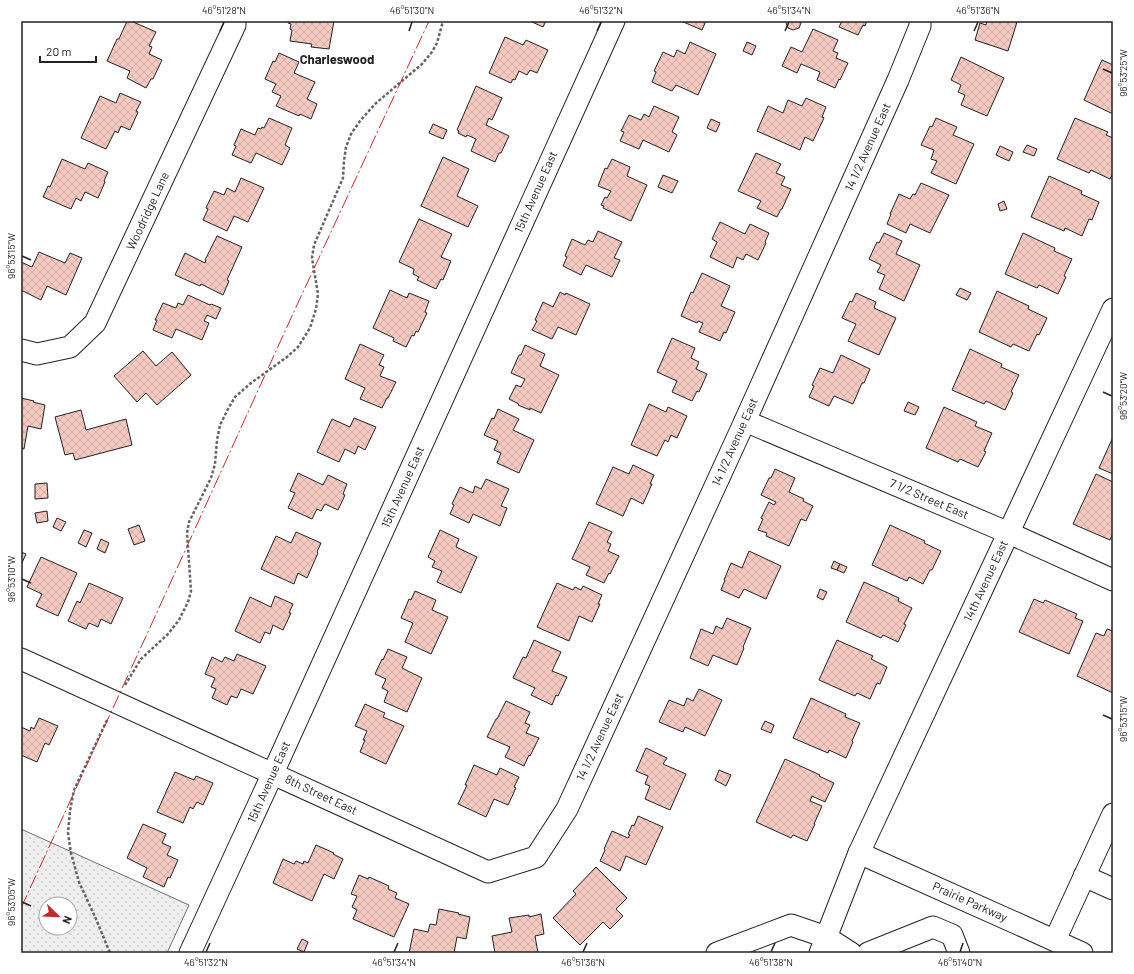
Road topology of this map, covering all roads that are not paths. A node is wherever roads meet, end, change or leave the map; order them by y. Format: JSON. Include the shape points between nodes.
{"nodes":[{"id":1,"x":235,"y":21,"type":"edge"},
{"id":2,"x":614,"y":21,"type":"edge"},
{"id":3,"x":920,"y":21,"type":"edge"},
{"id":4,"x":1113,"y":309,"type":"edge"},
{"id":5,"x":21,"y":350,"type":"edge"},
{"id":6,"x":745,"y":421,"type":"junction"},
{"id":7,"x":1009,"y":533,"type":"junction"},
{"id":8,"x":1113,"y":580,"type":"edge"},
{"id":9,"x":21,"y":660,"type":"edge"},
{"id":10,"x":273,"y":773,"type":"junction"},
{"id":11,"x":1113,"y":814,"type":"edge"},
{"id":12,"x":859,"y":853,"type":"junction"},
{"id":13,"x":536,"y":857,"type":"joint"},
{"id":14,"x":1084,"y":876,"type":"junction"},
{"id":15,"x":1113,"y":889,"type":"edge"},
{"id":16,"x":1055,"y":940,"type":"junction"},
{"id":17,"x":823,"y":945,"type":"edge"},
{"id":18,"x":190,"y":953,"type":"edge"},
{"id":19,"x":717,"y":953,"type":"edge"},
{"id":20,"x":851,"y":953,"type":"edge"},
{"id":21,"x":868,"y":953,"type":"edge"},
{"id":22,"x":959,"y":953,"type":"edge"},
{"id":23,"x":1082,"y":953,"type":"edge"}],
"edges":[{"from":1,"to":5,"type":"street","name":"Woodridge Lane","via":[[95,323],[70,347],[37,354]]},
{"from":2,"to":10,"type":"street","name":"15th Avenue East"},
{"from":3,"to":6,"type":"street","name":"14 1/2 Avenue East","via":[[898,80]]},
{"from":4,"to":7,"type":"street","name":"14th Avenue East"},
{"from":6,"to":7,"type":"street","name":"7 1/2 Street East"},
{"from":6,"to":13,"type":"street","name":"14 1/2 Avenue East","via":[[567,809]]},
{"from":7,"to":8,"type":"street","name":"7 1/2 Street East"},
{"from":7,"to":12,"type":"street","name":"14th Avenue East"},
{"from":9,"to":10,"type":"street","name":"8th Street East"},
{"from":10,"to":13,"type":"street","name":"8th Street East","via":[[488,872]]},
{"from":10,"to":18,"type":"street","name":"15th Avenue East"},
{"from":11,"to":14,"type":"street"},
{"from":12,"to":16,"type":"street","name":"Prairie Parkway"},
{"from":12,"to":17,"type":"street","name":"14th Avenue East"},
{"from":14,"to":15,"type":"street"},
{"from":14,"to":16,"type":"street"},
{"from":16,"to":23,"type":"street","name":"Prairie Parkway"},
{"from":17,"to":19,"type":"street","via":[[790,925]]},
{"from":17,"to":20,"type":"street"},
{"from":21,"to":22,"type":"street","via":[[933,927],[952,935]]}]}
